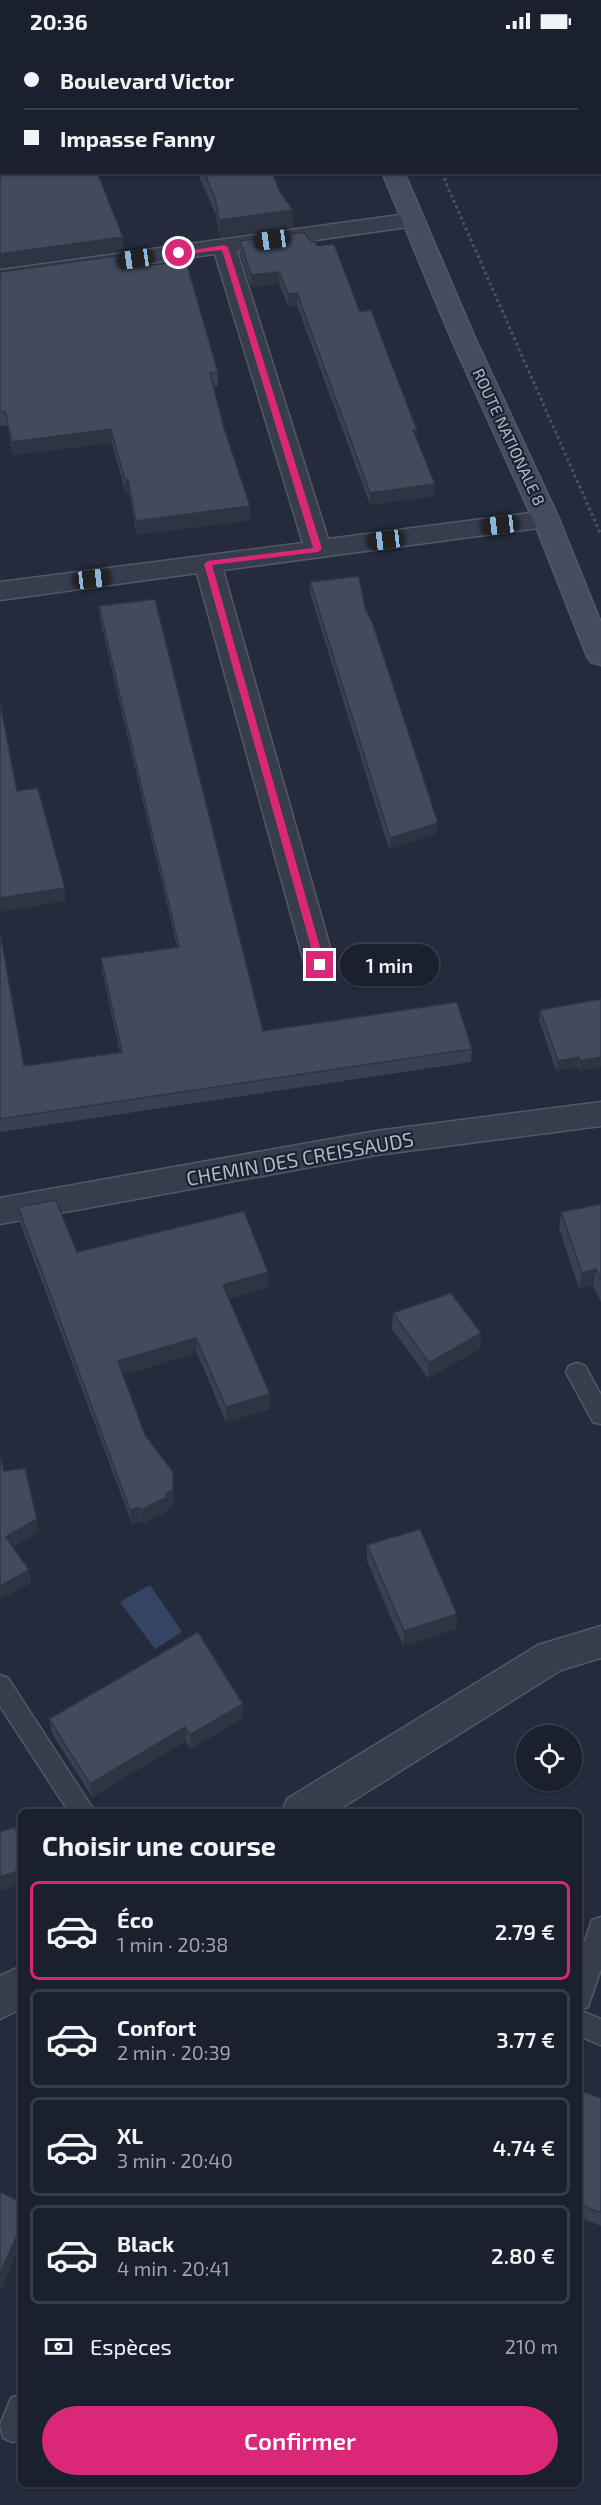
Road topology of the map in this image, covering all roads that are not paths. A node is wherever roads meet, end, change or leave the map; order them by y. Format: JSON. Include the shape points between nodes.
{"nodes":[{"id":1,"x":394,"y":174,"type":"edge"},
{"id":2,"x":409,"y":174,"type":"edge"},
{"id":3,"x":414,"y":220,"type":"junction"},
{"id":4,"x":224,"y":247,"type":"junction"},
{"id":5,"x":0,"y":277,"type":"edge"},
{"id":6,"x":546,"y":519,"type":"junction"},
{"id":7,"x":318,"y":549,"type":"junction"},
{"id":8,"x":208,"y":564,"type":"junction"},
{"id":9,"x":0,"y":591,"type":"edge"},
{"id":10,"x":601,"y":656,"type":"edge"},
{"id":11,"x":320,"y":965,"type":"dead end"},
{"id":12,"x":601,"y":1114,"type":"edge"},
{"id":13,"x":0,"y":1211,"type":"edge"},
{"id":14,"x":577,"y":1372,"type":"dead end"},
{"id":15,"x":601,"y":1415,"type":"edge"},
{"id":16,"x":601,"y":1642,"type":"edge"},
{"id":17,"x":0,"y":1686,"type":"edge"},
{"id":18,"x":81,"y":1809,"type":"edge"},
{"id":19,"x":306,"y":1809,"type":"edge"},
{"id":20,"x":601,"y":1929,"type":"edge"},
{"id":21,"x":18,"y":1988,"type":"edge"},
{"id":22,"x":582,"y":1989,"type":"edge"},
{"id":23,"x":0,"y":1999,"type":"edge"},
{"id":24,"x":582,"y":2024,"type":"edge"},
{"id":25,"x":601,"y":2032,"type":"edge"}],
"edges":[{"from":1,"to":3,"type":"main road","name":"ROUTE NATIONALE 8"},
{"from":2,"to":3,"type":"main road"},
{"from":3,"to":4,"type":"street"},
{"from":3,"to":6,"type":"main road","name":"ROUTE NATIONALE 8"},
{"from":4,"to":5,"type":"street"},
{"from":4,"to":7,"type":"street"},
{"from":6,"to":7,"type":"street"},
{"from":6,"to":10,"type":"main road","name":"ROUTE NATIONALE 8"},
{"from":7,"to":8,"type":"street"},
{"from":8,"to":9,"type":"street"},
{"from":8,"to":11,"type":"street"},
{"from":12,"to":13,"type":"street","name":"CHEMIN DES CREISSAUDS","via":[[376,1143]]},
{"from":14,"to":15,"type":"lane"},
{"from":16,"to":19,"type":"street","via":[[551,1657]]},
{"from":17,"to":18,"type":"lane"},
{"from":20,"to":22,"type":"lane"},
{"from":21,"to":23,"type":"street"},
{"from":24,"to":25,"type":"lane"}]}
